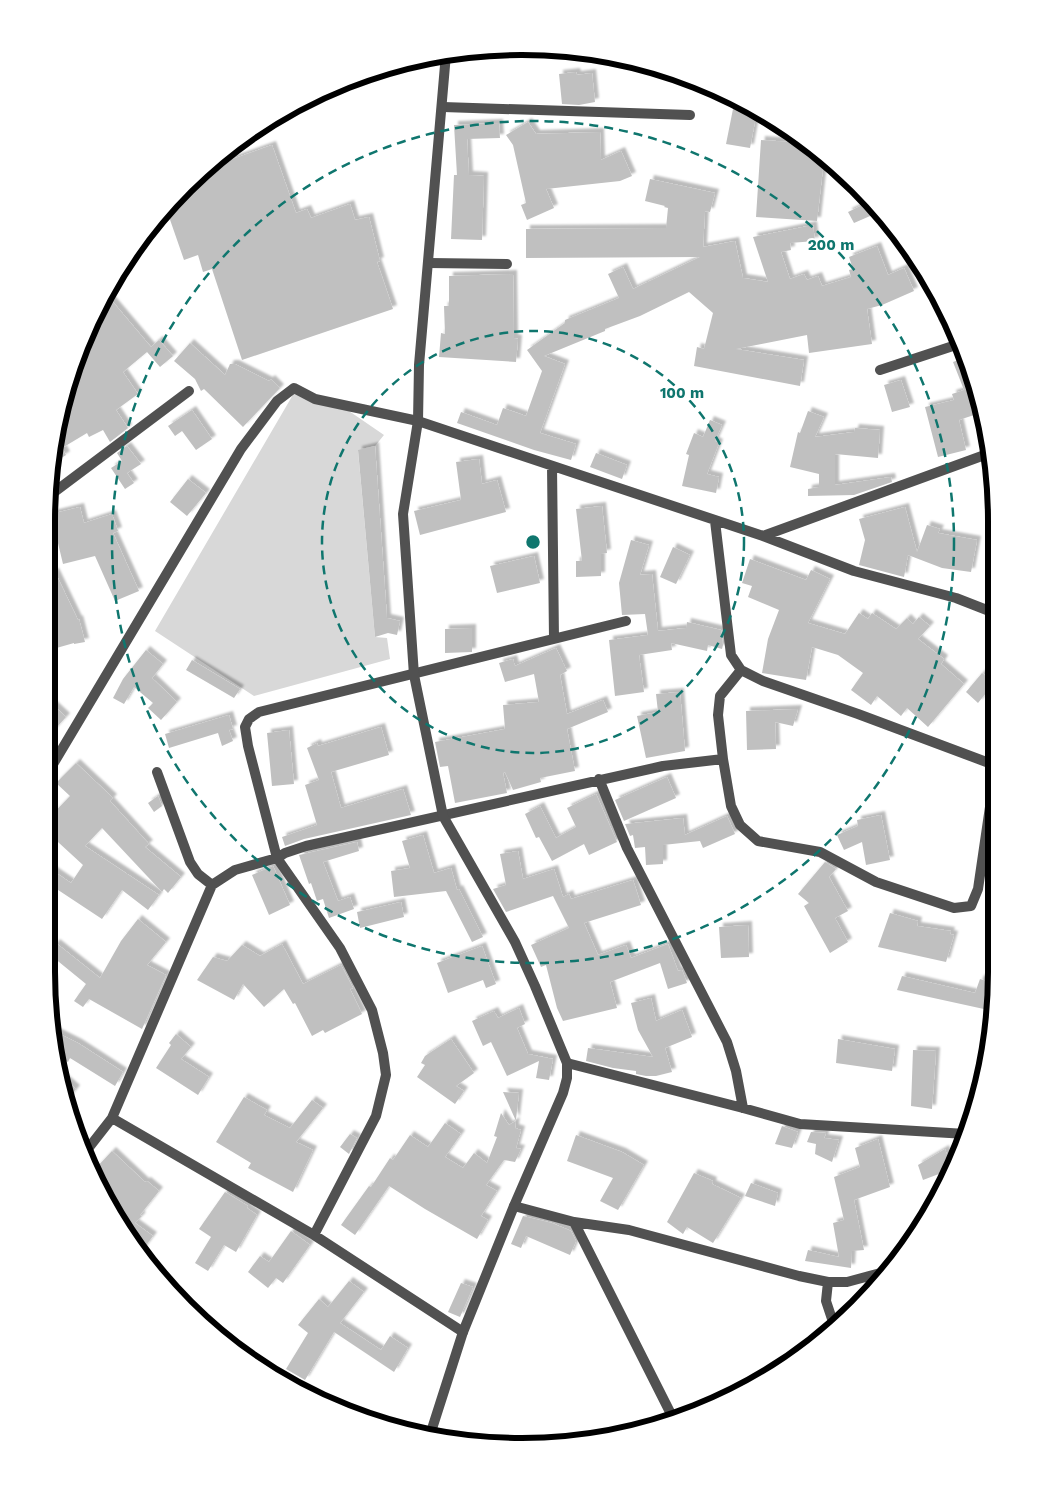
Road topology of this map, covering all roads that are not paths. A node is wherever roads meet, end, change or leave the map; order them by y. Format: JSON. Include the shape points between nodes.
{"nodes":[{"id":1,"x":446,"y":61,"type":"edge"},
{"id":2,"x":443,"y":107,"type":"junction"},
{"id":3,"x":690,"y":116,"type":"dead end"},
{"id":4,"x":429,"y":263,"type":"junction"},
{"id":5,"x":507,"y":264,"type":"dead end"},
{"id":6,"x":953,"y":346,"type":"edge"},
{"id":7,"x":880,"y":370,"type":"dead end"},
{"id":8,"x":189,"y":391,"type":"dead end"},
{"id":9,"x":418,"y":421,"type":"junction"},
{"id":10,"x":983,"y":456,"type":"edge"},
{"id":11,"x":552,"y":466,"type":"junction"},
{"id":12,"x":56,"y":491,"type":"edge"},
{"id":13,"x":715,"y":521,"type":"junction"},
{"id":14,"x":763,"y":536,"type":"junction"},
{"id":15,"x":988,"y":610,"type":"edge"},
{"id":16,"x":626,"y":621,"type":"dead end"},
{"id":17,"x":554,"y":639,"type":"junction"},
{"id":18,"x":741,"y":670,"type":"junction"},
{"id":19,"x":414,"y":675,"type":"junction"},
{"id":20,"x":723,"y":759,"type":"junction"},
{"id":21,"x":55,"y":761,"type":"edge"},
{"id":22,"x":988,"y":763,"type":"edge"},
{"id":23,"x":157,"y":772,"type":"dead end"},
{"id":24,"x":599,"y":780,"type":"junction"},
{"id":25,"x":442,"y":816,"type":"junction"},
{"id":26,"x":988,"y":824,"type":"edge"},
{"id":27,"x":277,"y":858,"type":"junction"},
{"id":28,"x":212,"y":885,"type":"junction"},
{"id":29,"x":567,"y":1063,"type":"junction"},
{"id":30,"x":743,"y":1108,"type":"junction"},
{"id":31,"x":112,"y":1118,"type":"junction"},
{"id":32,"x":958,"y":1134,"type":"edge"},
{"id":33,"x":90,"y":1147,"type":"edge"},
{"id":34,"x":514,"y":1206,"type":"junction"},
{"id":35,"x":574,"y":1222,"type":"junction"},
{"id":36,"x":314,"y":1235,"type":"junction"},
{"id":37,"x":876,"y":1274,"type":"edge"},
{"id":38,"x":828,"y":1282,"type":"junction"},
{"id":39,"x":832,"y":1319,"type":"edge"},
{"id":40,"x":463,"y":1332,"type":"junction"},
{"id":41,"x":671,"y":1413,"type":"edge"},
{"id":42,"x":432,"y":1429,"type":"edge"}],
"edges":[{"from":1,"to":2,"type":"street"},
{"from":2,"to":3,"type":"street"},
{"from":2,"to":4,"type":"street"},
{"from":4,"to":5,"type":"street"},
{"from":4,"to":9,"type":"street","via":[[419,365]]},
{"from":6,"to":7,"type":"street"},
{"from":8,"to":12,"type":"street"},
{"from":9,"to":11,"type":"street"},
{"from":9,"to":19,"type":"street","via":[[403,514]]},
{"from":9,"to":21,"type":"street","via":[[315,399],[294,388],[277,401],[241,449]]},
{"from":10,"to":14,"type":"street"},
{"from":11,"to":13,"type":"street"},
{"from":11,"to":17,"type":"street"},
{"from":13,"to":14,"type":"street"},
{"from":13,"to":18,"type":"street","via":[[731,655]]},
{"from":14,"to":15,"type":"street","via":[[854,572],[956,598]]},
{"from":16,"to":17,"type":"street"},
{"from":17,"to":19,"type":"street"},
{"from":18,"to":20,"type":"street","via":[[720,696],[718,715]]},
{"from":18,"to":22,"type":"street","via":[[763,681]]},
{"from":19,"to":25,"type":"street"},
{"from":19,"to":27,"type":"street","via":[[268,709],[249,719],[245,727],[248,746]]},
{"from":20,"to":24,"type":"street","via":[[663,766]]},
{"from":20,"to":26,"type":"street","via":[[731,806],[740,825],[758,841],[820,852],[876,882],[954,908],[971,906],[978,889]]},
{"from":23,"to":28,"type":"street","via":[[190,862],[198,874]]},
{"from":24,"to":25,"type":"street"},
{"from":24,"to":30,"type":"street","via":[[627,848],[727,1042]]},
{"from":25,"to":27,"type":"street","via":[[306,846]]},
{"from":25,"to":29,"type":"street","via":[[515,942]]},
{"from":27,"to":28,"type":"street","via":[[235,870]]},
{"from":27,"to":36,"type":"street","via":[[340,948],[372,1010],[386,1075],[376,1116]]},
{"from":28,"to":31,"type":"street"},
{"from":29,"to":30,"type":"street"},
{"from":29,"to":34,"type":"street","via":[[563,1093]]},
{"from":30,"to":32,"type":"street","via":[[800,1124]]},
{"from":31,"to":33,"type":"street"},
{"from":31,"to":36,"type":"street"},
{"from":34,"to":35,"type":"street"},
{"from":34,"to":40,"type":"street"},
{"from":35,"to":38,"type":"street","via":[[629,1230]]},
{"from":35,"to":41,"type":"street"},
{"from":36,"to":40,"type":"street"},
{"from":37,"to":38,"type":"street","via":[[847,1282]]},
{"from":38,"to":39,"type":"street","via":[[826,1301]]},
{"from":40,"to":42,"type":"street"}]}
